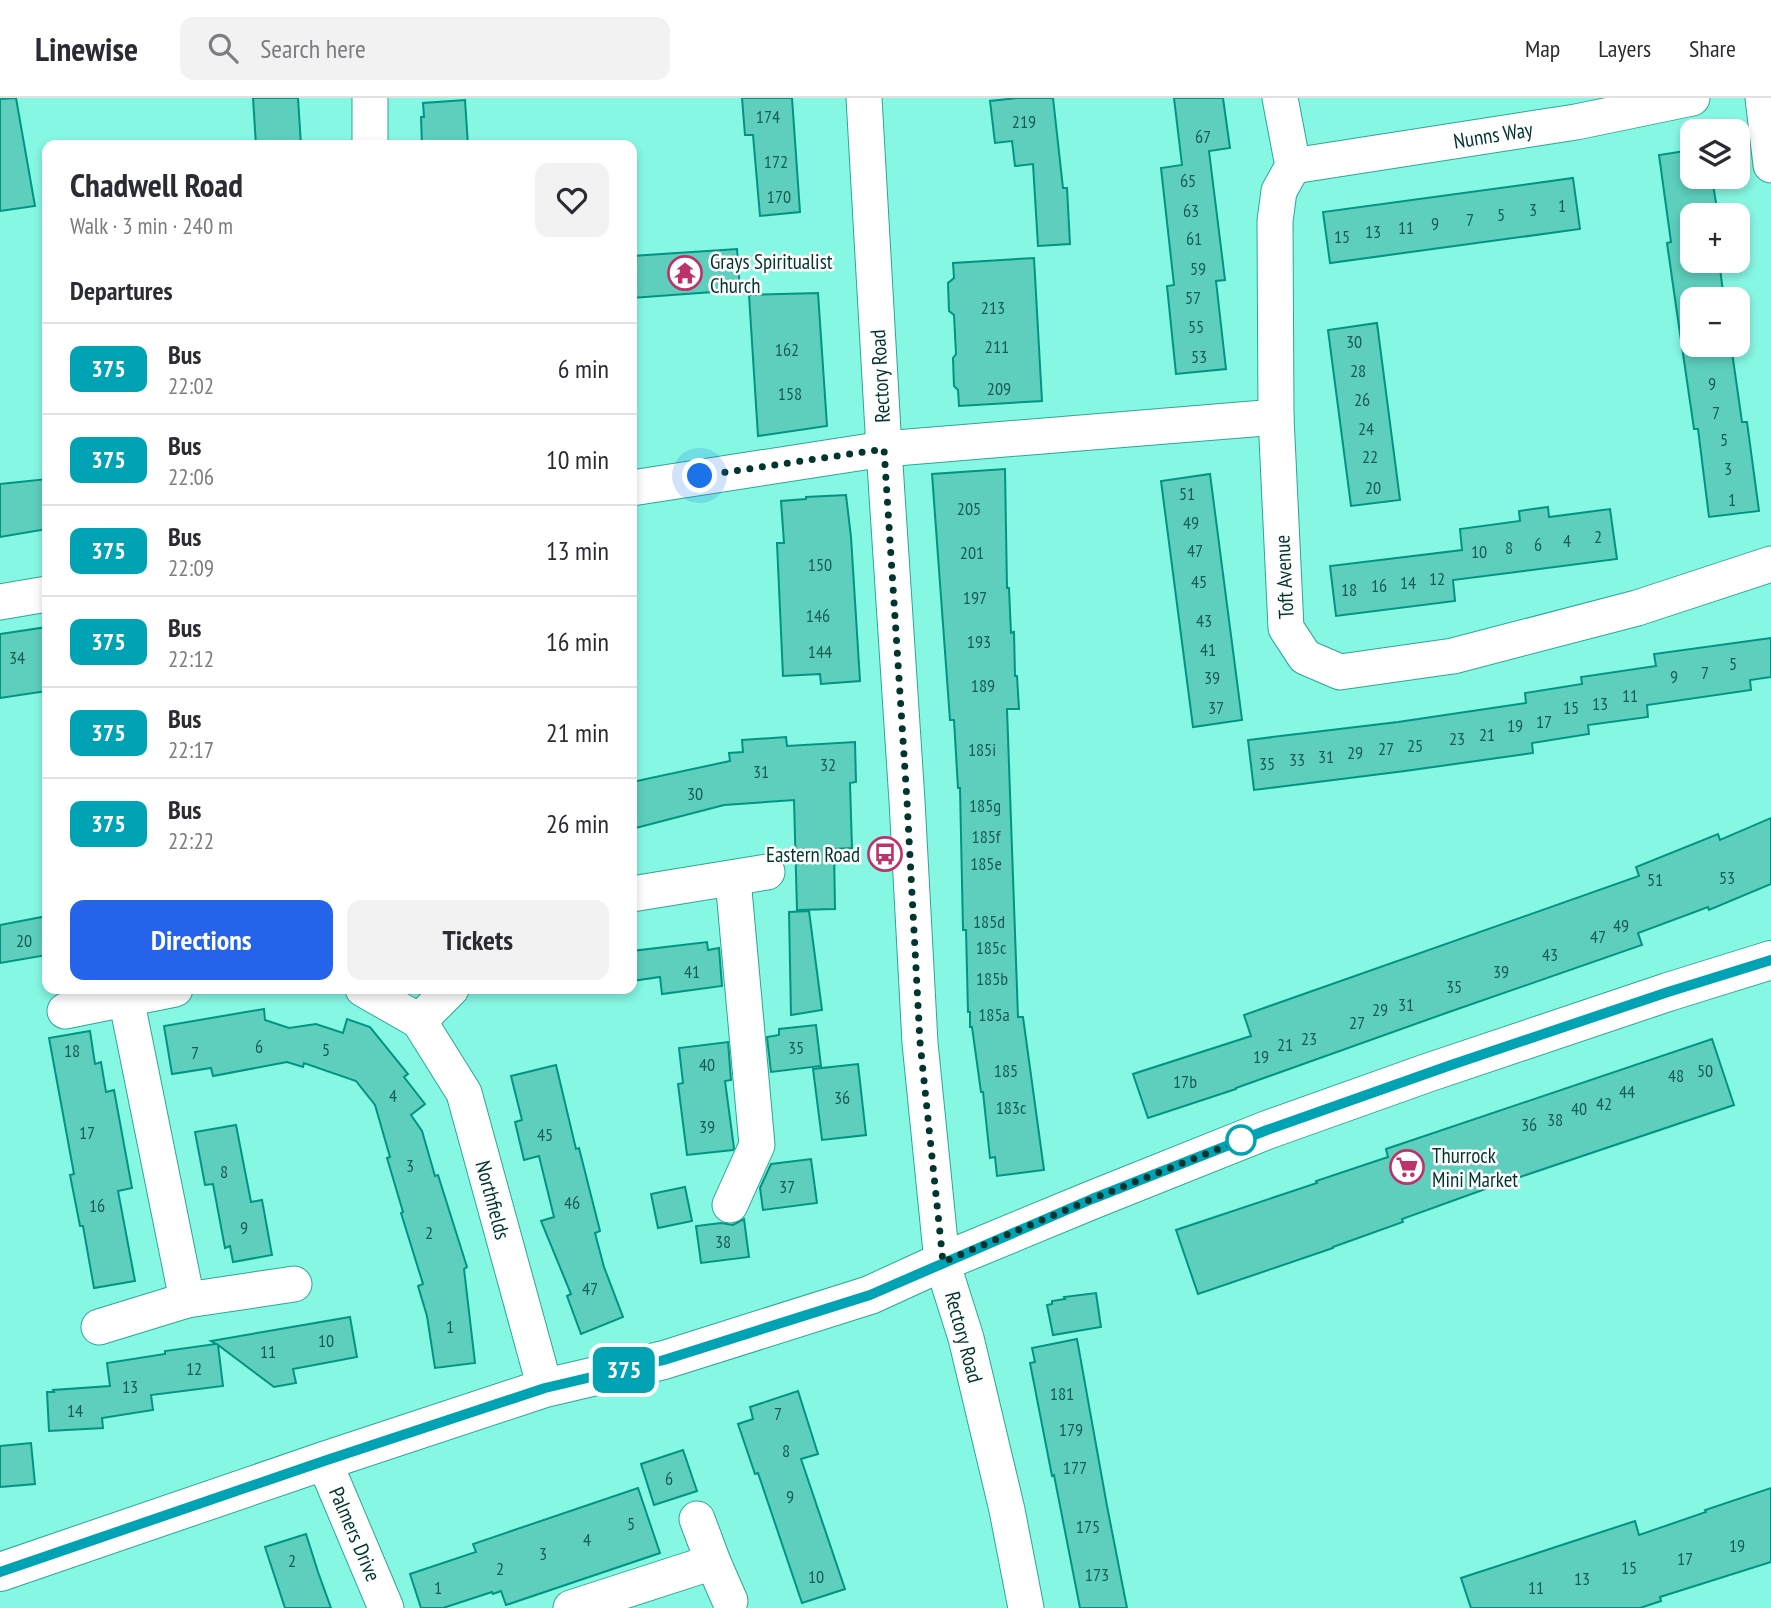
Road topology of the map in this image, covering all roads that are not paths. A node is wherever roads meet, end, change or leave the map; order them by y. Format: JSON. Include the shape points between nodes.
{"nodes":[{"id":1,"x":370,"y":98,"type":"edge"},
{"id":2,"x":864,"y":98,"type":"edge"},
{"id":3,"x":1280,"y":98,"type":"edge"},
{"id":4,"x":1692,"y":98,"type":"edge"},
{"id":5,"x":1763,"y":98,"type":"edge"},
{"id":6,"x":370,"y":140,"type":"edge"},
{"id":7,"x":1771,"y":165,"type":"edge"},
{"id":8,"x":1293,"y":166,"type":"junction"},
{"id":9,"x":1276,"y":417,"type":"junction"},
{"id":10,"x":884,"y":449,"type":"junction"},
{"id":11,"x":637,"y":487,"type":"edge"},
{"id":12,"x":1771,"y":564,"type":"edge"},
{"id":13,"x":42,"y":595,"type":"edge"},
{"id":14,"x":0,"y":602,"type":"edge"},
{"id":15,"x":767,"y":872,"type":"dead end"},
{"id":16,"x":733,"y":879,"type":"junction"},
{"id":17,"x":637,"y":893,"type":"edge"},
{"id":18,"x":1771,"y":960,"type":"edge"},
{"id":19,"x":148,"y":994,"type":"edge"},
{"id":20,"x":372,"y":994,"type":"edge"},
{"id":21,"x":446,"y":994,"type":"edge"},
{"id":22,"x":126,"y":998,"type":"junction"},
{"id":23,"x":65,"y":1011,"type":"dead end"},
{"id":24,"x":419,"y":1021,"type":"junction"},
{"id":25,"x":730,"y":1205,"type":"dead end"},
{"id":26,"x":943,"y":1262,"type":"junction"},
{"id":27,"x":294,"y":1284,"type":"dead end"},
{"id":28,"x":187,"y":1300,"type":"junction"},
{"id":29,"x":99,"y":1327,"type":"dead end"},
{"id":30,"x":545,"y":1388,"type":"junction"},
{"id":31,"x":324,"y":1461,"type":"junction"},
{"id":32,"x":697,"y":1519,"type":"dead end"},
{"id":33,"x":713,"y":1562,"type":"junction"},
{"id":34,"x":0,"y":1572,"type":"edge"},
{"id":35,"x":730,"y":1601,"type":"dead end"},
{"id":36,"x":386,"y":1608,"type":"edge"},
{"id":37,"x":571,"y":1608,"type":"edge"},
{"id":38,"x":1026,"y":1608,"type":"edge"}],
"edges":[{"from":1,"to":6,"type":"street"},
{"from":2,"to":10,"type":"street","name":"Rectory Road"},
{"from":3,"to":8,"type":"street"},
{"from":4,"to":8,"type":"street","name":"Nunns Way","via":[[1576,122]]},
{"from":5,"to":7,"type":"street"},
{"from":8,"to":9,"type":"street","name":"Toft Avenue","via":[[1279,191],[1275,221]]},
{"from":9,"to":10,"type":"street"},
{"from":9,"to":12,"type":"street","name":"Toft Avenue","via":[[1286,628],[1305,657],[1340,672],[1453,656],[1637,608]]},
{"from":10,"to":11,"type":"street"},
{"from":10,"to":26,"type":"street","name":"Rectory Road","via":[[920,1042]]},
{"from":13,"to":14,"type":"street"},
{"from":15,"to":16,"type":"street"},
{"from":16,"to":17,"type":"street"},
{"from":16,"to":25,"type":"street","via":[[757,1145]]},
{"from":18,"to":26,"type":"street","via":[[1267,1130]]},
{"from":19,"to":22,"type":"street"},
{"from":20,"to":24,"type":"street","name":"Northfields"},
{"from":21,"to":24,"type":"street"},
{"from":22,"to":23,"type":"street"},
{"from":22,"to":28,"type":"street"},
{"from":24,"to":30,"type":"street","name":"Northfields","via":[[464,1093]]},
{"from":26,"to":30,"type":"street","via":[[870,1295],[690,1352]]},
{"from":26,"to":38,"type":"street","name":"Rectory Road","via":[[971,1358]]},
{"from":27,"to":28,"type":"street"},
{"from":28,"to":29,"type":"street"},
{"from":30,"to":31,"type":"street"},
{"from":31,"to":34,"type":"street"},
{"from":31,"to":36,"type":"street","name":"Palmers Drive"},
{"from":32,"to":33,"type":"street"},
{"from":33,"to":35,"type":"street"},
{"from":33,"to":37,"type":"street"}]}
